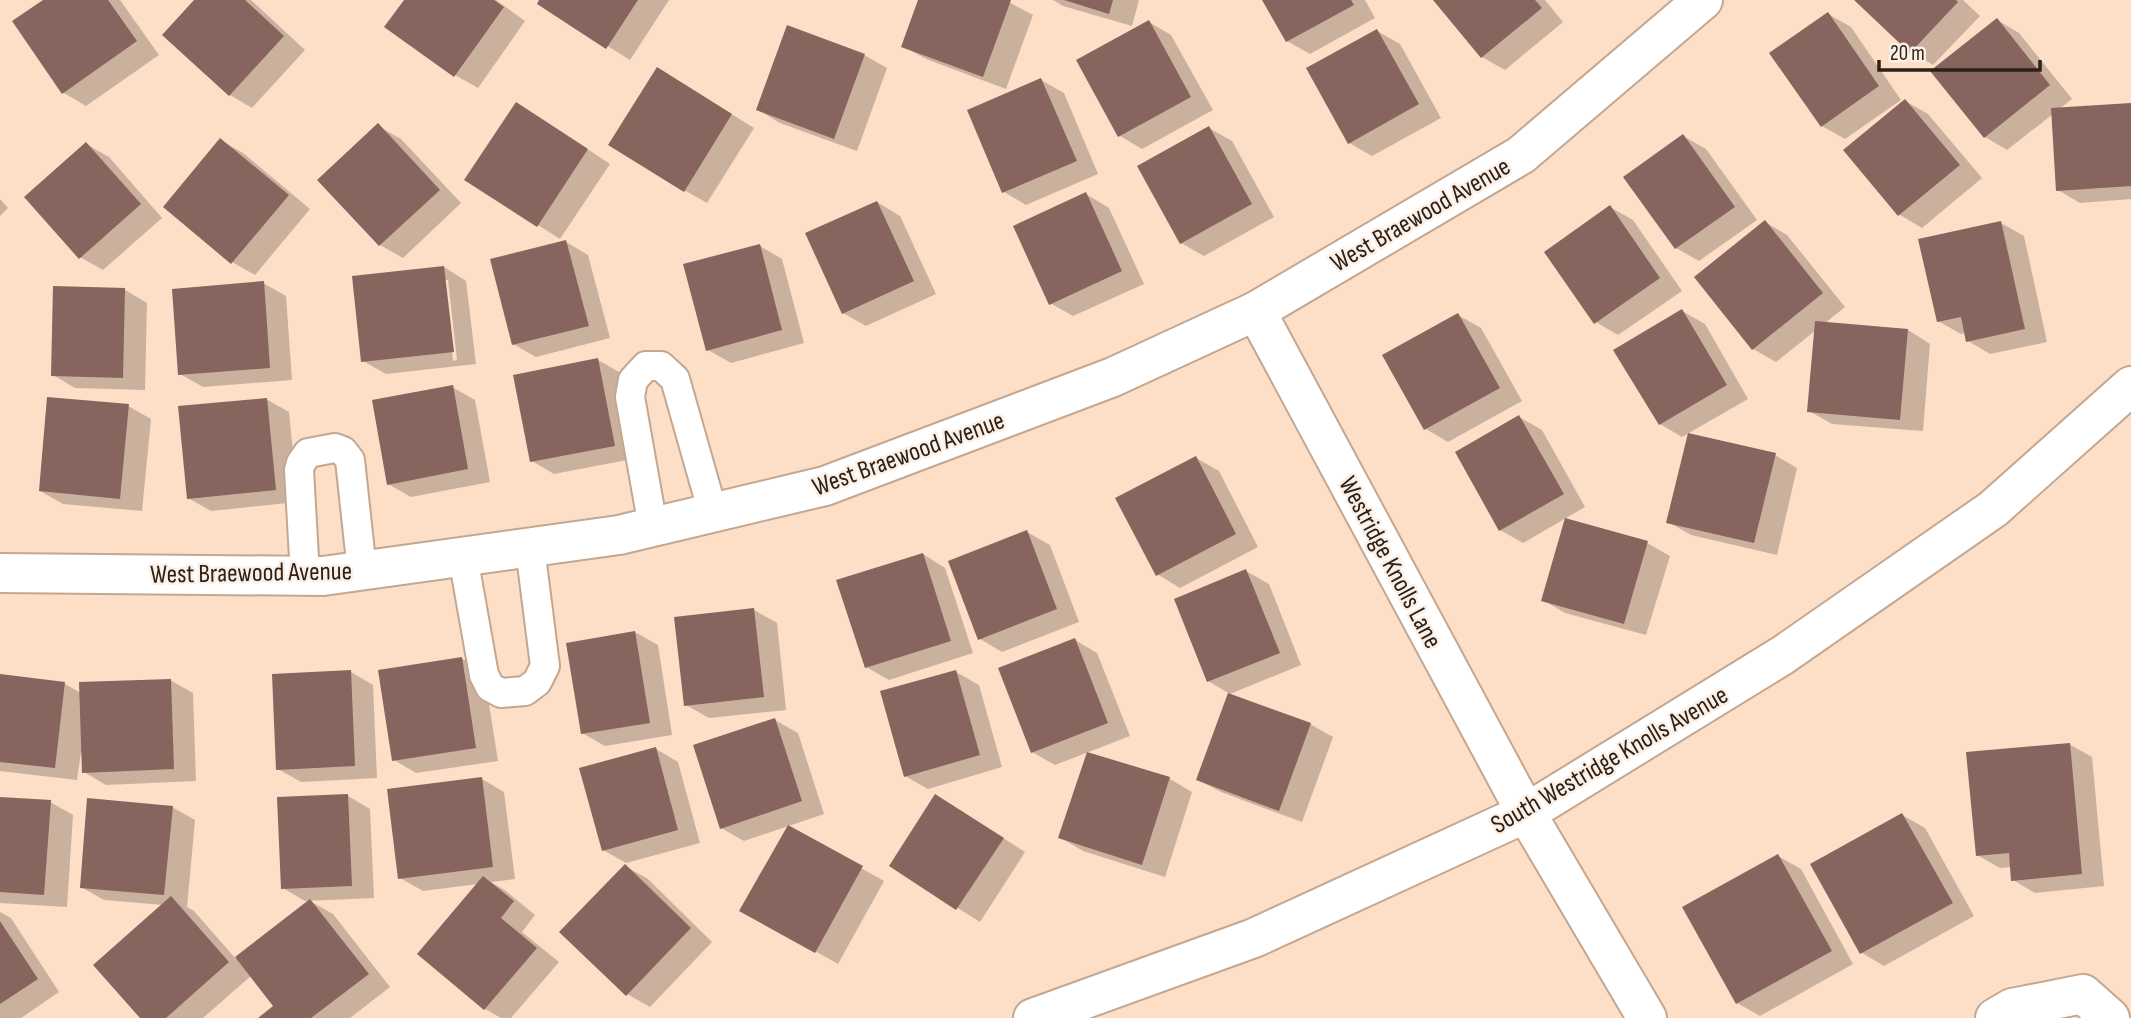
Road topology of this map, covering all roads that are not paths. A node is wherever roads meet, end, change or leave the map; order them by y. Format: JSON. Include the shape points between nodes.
{"nodes":[{"id":1,"x":1703,"y":0,"type":"edge"},
{"id":2,"x":1256,"y":311,"type":"junction"},
{"id":3,"x":2128,"y":394,"type":"edge"},
{"id":4,"x":713,"y":513,"type":"junction"},
{"id":5,"x":653,"y":527,"type":"junction"},
{"id":6,"x":530,"y":548,"type":"junction"},
{"id":7,"x":463,"y":557,"type":"junction"},
{"id":8,"x":362,"y":570,"type":"junction"},
{"id":9,"x":0,"y":573,"type":"edge"},
{"id":10,"x":305,"y":576,"type":"junction"},
{"id":11,"x":1526,"y":813,"type":"junction"},
{"id":12,"x":1033,"y":1018,"type":"edge"},
{"id":13,"x":1647,"y":1018,"type":"edge"},
{"id":14,"x":1994,"y":1018,"type":"edge"},
{"id":15,"x":2110,"y":1018,"type":"edge"}],
"edges":[{"from":1,"to":2,"type":"street","name":"West Braewood Avenue","via":[[1521,155]]},
{"from":2,"to":4,"type":"street","name":"West Braewood Avenue","via":[[1114,377],[825,486]]},
{"from":2,"to":11,"type":"street","name":"Westridge Knolls Lane"},
{"from":3,"to":11,"type":"street","name":"South Westridge Knolls Avenue","via":[[1993,509],[1783,655]]},
{"from":4,"to":5,"type":"street","name":"West Braewood Avenue"},
{"from":4,"to":5,"type":"lane","via":[[675,379],[661,366],[646,366],[633,380],[630,397]]},
{"from":5,"to":6,"type":"street","name":"West Braewood Avenue"},
{"from":6,"to":7,"type":"street","name":"West Braewood Avenue"},
{"from":6,"to":7,"type":"lane","via":[[545,666],[537,682],[525,691],[501,693],[484,675]]},
{"from":7,"to":8,"type":"street","name":"West Braewood Avenue"},
{"from":8,"to":10,"type":"street","name":"West Braewood Avenue"},
{"from":8,"to":10,"type":"lane","via":[[350,460],[335,448],[308,453],[299,470]]},
{"from":9,"to":10,"type":"street","name":"West Braewood Avenue"},
{"from":11,"to":12,"type":"street","name":"South Westridge Knolls Avenue","via":[[1254,938]]},
{"from":11,"to":13,"type":"street","name":"Westridge Knolls Lane"},
{"from":14,"to":15,"type":"street","via":[[2012,1008],[2083,994]]}]}
